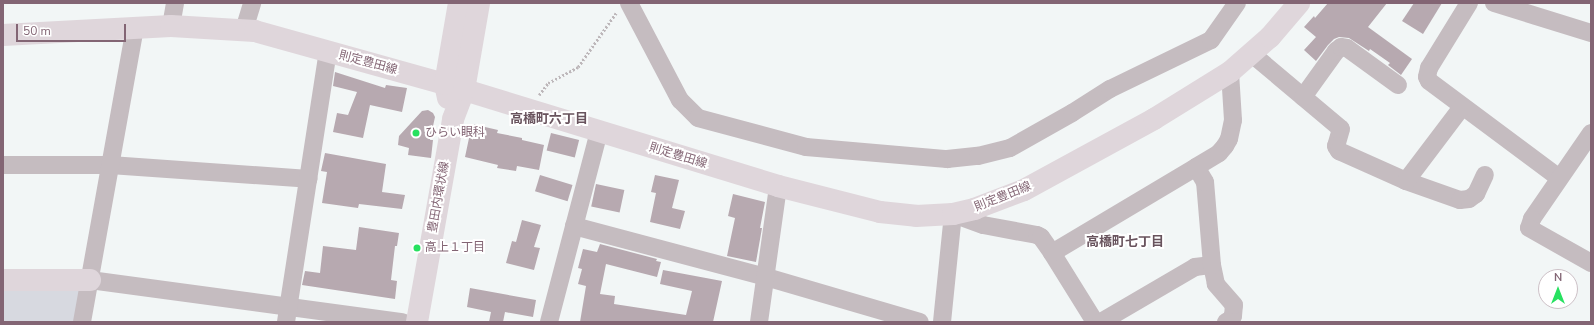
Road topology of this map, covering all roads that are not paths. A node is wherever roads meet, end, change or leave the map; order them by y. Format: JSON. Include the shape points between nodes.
{"nodes":[{"id":1,"x":175,"y":3,"type":"edge"},
{"id":2,"x":252,"y":3,"type":"edge"},
{"id":3,"x":460,"y":3,"type":"edge"},
{"id":4,"x":479,"y":3,"type":"edge"},
{"id":5,"x":1238,"y":3,"type":"edge"},
{"id":6,"x":1299,"y":3,"type":"edge"},
{"id":7,"x":1469,"y":3,"type":"edge"},
{"id":8,"x":1494,"y":3,"type":"edge"},
{"id":9,"x":624,"y":6,"type":"edge"},
{"id":10,"x":171,"y":26,"type":"junction"},
{"id":11,"x":135,"y":28,"type":"junction"},
{"id":12,"x":244,"y":30,"type":"junction"},
{"id":13,"x":1591,"y":33,"type":"edge"},
{"id":14,"x":3,"y":35,"type":"edge"},
{"id":15,"x":328,"y":52,"type":"junction"},
{"id":16,"x":1252,"y":54,"type":"junction"},
{"id":17,"x":1230,"y":72,"type":"junction"},
{"id":18,"x":1398,"y":85,"type":"dead end"},
{"id":19,"x":455,"y":87,"type":"junction"},
{"id":20,"x":1303,"y":97,"type":"junction"},
{"id":21,"x":1462,"y":107,"type":"junction"},
{"id":22,"x":599,"y":132,"type":"junction"},
{"id":23,"x":1591,"y":133,"type":"edge"},
{"id":24,"x":3,"y":165,"type":"edge"},
{"id":25,"x":110,"y":165,"type":"junction"},
{"id":26,"x":1196,"y":167,"type":"junction"},
{"id":27,"x":1485,"y":175,"type":"dead end"},
{"id":28,"x":1559,"y":178,"type":"junction"},
{"id":29,"x":309,"y":179,"type":"junction"},
{"id":30,"x":1406,"y":181,"type":"junction"},
{"id":31,"x":778,"y":186,"type":"junction"},
{"id":32,"x":953,"y":214,"type":"junction"},
{"id":33,"x":574,"y":226,"type":"junction"},
{"id":34,"x":1052,"y":253,"type":"junction"},
{"id":35,"x":1591,"y":262,"type":"edge"},
{"id":36,"x":1212,"y":265,"type":"junction"},
{"id":37,"x":766,"y":277,"type":"junction"},
{"id":38,"x":3,"y":280,"type":"edge"},
{"id":39,"x":90,"y":280,"type":"junction"},
{"id":40,"x":287,"y":314,"type":"edge"},
{"id":41,"x":82,"y":322,"type":"edge"},
{"id":42,"x":402,"y":322,"type":"edge"},
{"id":43,"x":416,"y":322,"type":"edge"},
{"id":44,"x":549,"y":322,"type":"edge"},
{"id":45,"x":759,"y":322,"type":"edge"},
{"id":46,"x":920,"y":322,"type":"edge"},
{"id":47,"x":942,"y":322,"type":"edge"},
{"id":48,"x":1095,"y":322,"type":"edge"},
{"id":49,"x":1101,"y":322,"type":"edge"},
{"id":50,"x":1226,"y":322,"type":"edge"}],
"edges":[{"from":1,"to":10,"type":"street"},
{"from":2,"to":12,"type":"street"},
{"from":3,"to":19,"type":"main road","name":"豊田内環状線"},
{"from":4,"to":19,"type":"main road","name":"豊田内環状線"},
{"from":5,"to":9,"type":"street","via":[[1211,40],[1110,89],[1010,148],[978,156],[947,159],[806,147],[698,118],[680,100]]},
{"from":6,"to":16,"type":"main road","name":"則定豊田線"},
{"from":7,"to":21,"type":"street","via":[[1429,68],[1427,77]]},
{"from":8,"to":13,"type":"street"},
{"from":10,"to":11,"type":"main road","name":"則定豊田線"},
{"from":10,"to":12,"type":"main road","name":"則定豊田線"},
{"from":11,"to":14,"type":"main road","name":"則定豊田線"},
{"from":11,"to":25,"type":"street"},
{"from":12,"to":15,"type":"main road","name":"則定豊田線"},
{"from":15,"to":19,"type":"main road","name":"則定豊田線"},
{"from":15,"to":29,"type":"street"},
{"from":16,"to":17,"type":"main road","name":"則定豊田線"},
{"from":16,"to":20,"type":"street"},
{"from":17,"to":26,"type":"street","via":[[1233,120],[1229,139],[1219,153]]},
{"from":17,"to":32,"type":"main road","name":"則定豊田線","via":[[1154,120],[1024,190]]},
{"from":18,"to":20,"type":"street","via":[[1347,48],[1341,47]]},
{"from":19,"to":22,"type":"main road","name":"則定豊田線"},
{"from":19,"to":43,"type":"main road","name":"豊田内環状線","via":[[453,118]]},
{"from":20,"to":30,"type":"street","via":[[1341,129],[1336,146],[1339,151]]},
{"from":21,"to":28,"type":"street"},
{"from":21,"to":30,"type":"street"},
{"from":22,"to":31,"type":"main road","name":"則定豊田線"},
{"from":22,"to":33,"type":"street"},
{"from":23,"to":28,"type":"street"},
{"from":24,"to":25,"type":"street"},
{"from":25,"to":29,"type":"street"},
{"from":25,"to":39,"type":"street"},
{"from":26,"to":34,"type":"street"},
{"from":26,"to":36,"type":"street","via":[[1205,182]]},
{"from":27,"to":30,"type":"street","via":[[1476,194],[1469,199],[1460,200]]},
{"from":28,"to":35,"type":"street","via":[[1532,219],[1529,228]]},
{"from":29,"to":40,"type":"street"},
{"from":31,"to":32,"type":"main road","name":"則定豊田線","via":[[880,212],[916,216]]},
{"from":31,"to":37,"type":"street"},
{"from":32,"to":34,"type":"street","via":[[983,225],[1037,235]]},
{"from":32,"to":47,"type":"street"},
{"from":33,"to":37,"type":"street"},
{"from":33,"to":44,"type":"street"},
{"from":34,"to":48,"type":"street"},
{"from":36,"to":49,"type":"street","via":[[1194,267]]},
{"from":36,"to":50,"type":"street","via":[[1216,284],[1234,305],[1233,316]]},
{"from":37,"to":45,"type":"street"},
{"from":37,"to":46,"type":"street"},
{"from":38,"to":39,"type":"main road"},
{"from":39,"to":40,"type":"street"},
{"from":39,"to":41,"type":"street"},
{"from":40,"to":42,"type":"street"}]}
